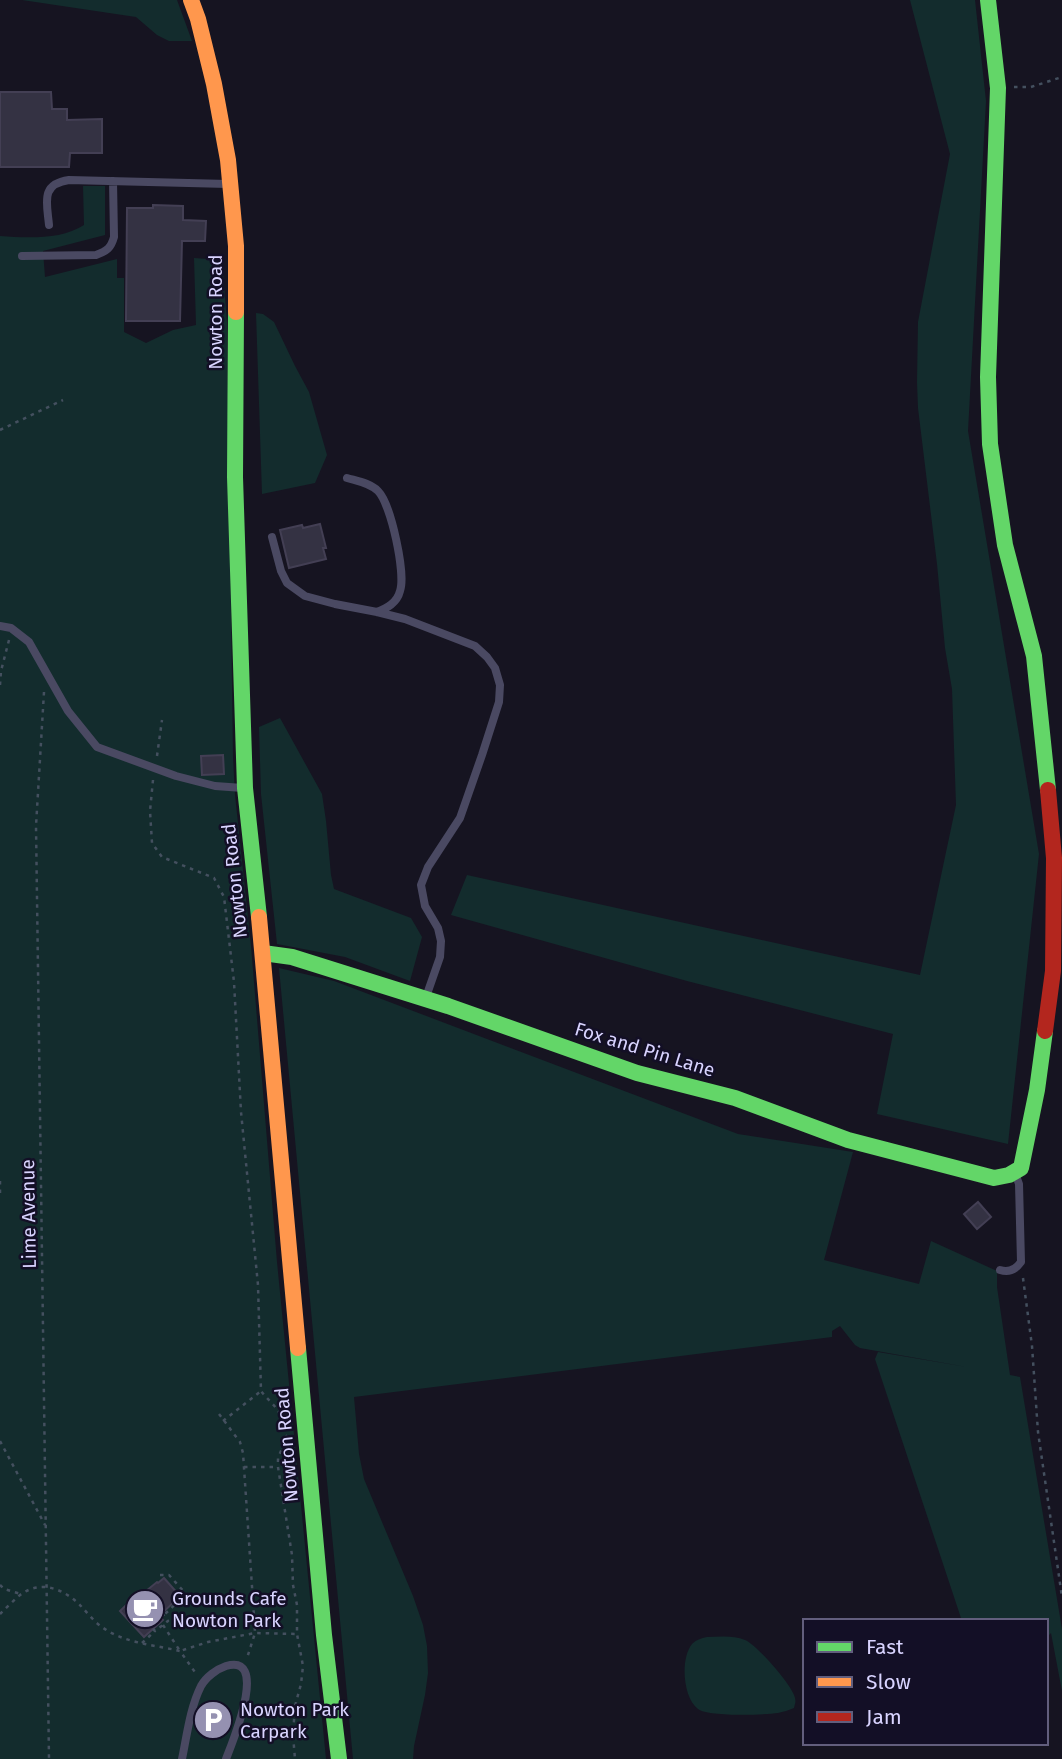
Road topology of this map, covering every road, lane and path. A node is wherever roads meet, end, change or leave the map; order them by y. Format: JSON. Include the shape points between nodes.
{"nodes":[{"id":1,"x":191,"y":0,"type":"edge"},
{"id":2,"x":988,"y":0,"type":"edge"},
{"id":3,"x":1062,"y":77,"type":"edge"},
{"id":4,"x":998,"y":88,"type":"junction"},
{"id":5,"x":113,"y":181,"type":"junction"},
{"id":6,"x":230,"y":184,"type":"junction"},
{"id":7,"x":49,"y":225,"type":"dead end"},
{"id":8,"x":22,"y":256,"type":"dead end"},
{"id":9,"x":64,"y":400,"type":"dead end"},
{"id":10,"x":0,"y":430,"type":"edge"},
{"id":11,"x":347,"y":478,"type":"dead end"},
{"id":12,"x":272,"y":537,"type":"dead end"},
{"id":13,"x":399,"y":595,"type":"junction"},
{"id":14,"x":377,"y":612,"type":"junction"},
{"id":15,"x":405,"y":619,"type":"junction"},
{"id":16,"x":0,"y":625,"type":"edge"},
{"id":17,"x":11,"y":628,"type":"junction"},
{"id":18,"x":45,"y":670,"type":"junction"},
{"id":19,"x":0,"y":684,"type":"edge"},
{"id":20,"x":162,"y":720,"type":"dead end"},
{"id":21,"x":155,"y":768,"type":"junction"},
{"id":22,"x":245,"y":788,"type":"junction"},
{"id":23,"x":263,"y":953,"type":"junction"},
{"id":24,"x":425,"y":999,"type":"junction"},
{"id":25,"x":1015,"y":1173,"type":"junction"},
{"id":26,"x":0,"y":1181,"type":"edge"},
{"id":27,"x":0,"y":1196,"type":"edge"},
{"id":28,"x":1021,"y":1262,"type":"junction"},
{"id":29,"x":1000,"y":1270,"type":"dead end"},
{"id":30,"x":261,"y":1391,"type":"junction"},
{"id":31,"x":219,"y":1414,"type":"dead end"},
{"id":32,"x":223,"y":1421,"type":"junction"},
{"id":33,"x":0,"y":1441,"type":"edge"},
{"id":34,"x":244,"y":1467,"type":"junction"},
{"id":35,"x":278,"y":1467,"type":"junction"},
{"id":36,"x":46,"y":1526,"type":"junction"},
{"id":37,"x":160,"y":1575,"type":"dead end"},
{"id":38,"x":0,"y":1585,"type":"edge"},
{"id":39,"x":47,"y":1587,"type":"junction"},
{"id":40,"x":21,"y":1594,"type":"junction"},
{"id":41,"x":1062,"y":1597,"type":"edge"},
{"id":42,"x":0,"y":1614,"type":"edge"},
{"id":43,"x":163,"y":1625,"type":"junction"},
{"id":44,"x":254,"y":1633,"type":"junction"},
{"id":45,"x":297,"y":1634,"type":"junction"},
{"id":46,"x":142,"y":1643,"type":"junction"},
{"id":47,"x":180,"y":1651,"type":"junction"},
{"id":48,"x":244,"y":1667,"type":"junction"},
{"id":49,"x":202,"y":1684,"type":"junction"},
{"id":50,"x":49,"y":1759,"type":"edge"},
{"id":51,"x":182,"y":1759,"type":"edge"},
{"id":52,"x":226,"y":1759,"type":"edge"},
{"id":53,"x":295,"y":1759,"type":"edge"},
{"id":54,"x":339,"y":1759,"type":"edge"}],
"edges":[{"from":1,"to":6,"type":"street","name":"Nowton Road","via":[[214,84]]},
{"from":2,"to":4,"type":"street"},
{"from":3,"to":4,"type":"path","via":[[1031,87]]},
{"from":4,"to":25,"type":"street","via":[[988,377],[990,444],[1005,545],[1034,656],[1054,858],[1053,971],[1035,1096],[1021,1168]]},
{"from":5,"to":6,"type":"lane"},
{"from":5,"to":7,"type":"lane","via":[[69,180],[52,186],[47,196]]},
{"from":5,"to":8,"type":"lane","via":[[114,237],[106,252]]},
{"from":6,"to":22,"type":"street","name":"Nowton Road","via":[[236,246],[235,477]]},
{"from":9,"to":10,"type":"path"},
{"from":11,"to":13,"type":"lane","via":[[379,492],[388,508],[402,574]]},
{"from":12,"to":14,"type":"lane","via":[[281,571],[305,596]]},
{"from":13,"to":14,"type":"lane"},
{"from":13,"to":15,"type":"lane"},
{"from":14,"to":15,"type":"lane"},
{"from":15,"to":24,"type":"lane","via":[[475,646],[495,668],[500,685],[499,702],[460,818],[421,885],[441,941]]},
{"from":16,"to":17,"type":"lane"},
{"from":17,"to":18,"type":"lane","via":[[29,642]]},
{"from":17,"to":19,"type":"path"},
{"from":18,"to":21,"type":"lane","via":[[68,711],[97,747]]},
{"from":18,"to":36,"type":"path","name":"Lime Avenue","via":[[36,825]]},
{"from":20,"to":21,"type":"path"},
{"from":21,"to":22,"type":"lane","via":[[215,786]]},
{"from":21,"to":30,"type":"path","via":[[152,843],[162,857],[214,878],[224,897],[258,1285]]},
{"from":22,"to":23,"type":"street","name":"Nowton Road"},
{"from":23,"to":24,"type":"street","name":"Fox and Pin Lane","via":[[292,957]]},
{"from":23,"to":54,"type":"street","name":"Nowton Road"},
{"from":24,"to":25,"type":"street","name":"Fox and Pin Lane","via":[[637,1073],[736,1098],[848,1140],[995,1178]]},
{"from":25,"to":28,"type":"lane"},
{"from":26,"to":27,"type":"path"},
{"from":28,"to":29,"type":"lane","via":[[1015,1269]]},
{"from":28,"to":41,"type":"path","via":[[1038,1432]]},
{"from":30,"to":32,"type":"path"},
{"from":30,"to":35,"type":"path","via":[[281,1415],[287,1437]]},
{"from":31,"to":32,"type":"path"},
{"from":32,"to":34,"type":"path","via":[[240,1442]]},
{"from":33,"to":36,"type":"path"},
{"from":34,"to":35,"type":"path"},
{"from":34,"to":44,"type":"path"},
{"from":35,"to":45,"type":"path","via":[[289,1531]]},
{"from":36,"to":39,"type":"path","name":"Lime Avenue"},
{"from":37,"to":43,"type":"path","via":[[169,1575],[186,1594],[163,1614],[168,1621]]},
{"from":38,"to":40,"type":"path"},
{"from":39,"to":40,"type":"path"},
{"from":39,"to":46,"type":"path","via":[[62,1590],[102,1627]]},
{"from":39,"to":50,"type":"path","name":"Lime Avenue"},
{"from":40,"to":42,"type":"path"},
{"from":43,"to":46,"type":"path"},
{"from":43,"to":47,"type":"path"},
{"from":44,"to":45,"type":"path"},
{"from":44,"to":47,"type":"path"},
{"from":44,"to":48,"type":"path"},
{"from":45,"to":53,"type":"path","via":[[303,1666],[295,1706]]},
{"from":46,"to":47,"type":"path"},
{"from":47,"to":49,"type":"path"},
{"from":48,"to":49,"type":"lane","via":[[226,1666]]},
{"from":48,"to":52,"type":"lane","via":[[248,1690]]},
{"from":49,"to":51,"type":"lane","via":[[190,1715]]}]}
